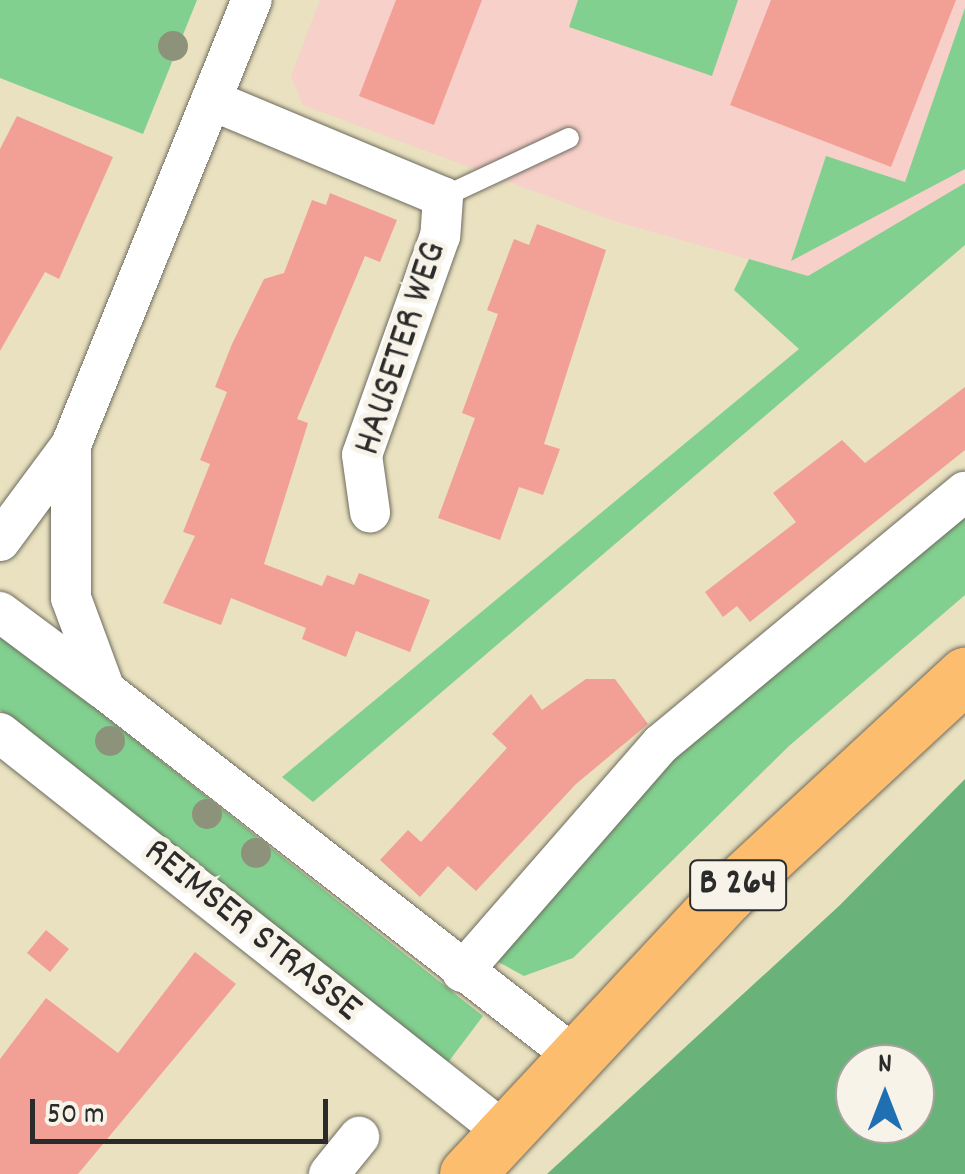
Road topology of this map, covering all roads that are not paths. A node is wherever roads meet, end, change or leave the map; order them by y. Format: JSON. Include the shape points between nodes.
{"nodes":[{"id":1,"x":252,"y":0,"type":"edge"},
{"id":2,"x":212,"y":100,"type":"junction"},
{"id":3,"x":569,"y":138,"type":"dead end"},
{"id":4,"x":442,"y":198,"type":"junction"},
{"id":5,"x":72,"y":445,"type":"junction"},
{"id":6,"x":965,"y":492,"type":"edge"},
{"id":7,"x":370,"y":512,"type":"dead end"},
{"id":8,"x":0,"y":541,"type":"edge"},
{"id":9,"x":0,"y":612,"type":"edge"},
{"id":10,"x":965,"y":675,"type":"edge"},
{"id":11,"x":105,"y":690,"type":"junction"},
{"id":12,"x":0,"y":733,"type":"edge"},
{"id":13,"x":462,"y":972,"type":"junction"},
{"id":14,"x":573,"y":1055,"type":"junction"},
{"id":15,"x":502,"y":1130,"type":"junction"},
{"id":16,"x":360,"y":1136,"type":"dead end"},
{"id":17,"x":329,"y":1174,"type":"edge"},
{"id":18,"x":467,"y":1174,"type":"edge"}],
"edges":[{"from":1,"to":2,"type":"street"},
{"from":2,"to":4,"type":"street","name":"HAUSETER WEG"},
{"from":2,"to":5,"type":"street"},
{"from":3,"to":4,"type":"lane"},
{"from":4,"to":7,"type":"street","name":"HAUSETER WEG","via":[[440,236],[362,455]]},
{"from":5,"to":8,"type":"street"},
{"from":5,"to":11,"type":"street","via":[[71,598]]},
{"from":6,"to":13,"type":"street","via":[[661,744]]},
{"from":9,"to":11,"type":"street"},
{"from":10,"to":14,"type":"main road","number":"B 264","via":[[789,834]]},
{"from":11,"to":13,"type":"street"},
{"from":12,"to":15,"type":"street","name":"REIMSER STRASSE"},
{"from":13,"to":14,"type":"street"},
{"from":14,"to":15,"type":"main road","number":"B 264"},
{"from":15,"to":18,"type":"main road","number":"B 264"},
{"from":16,"to":17,"type":"street"}]}
